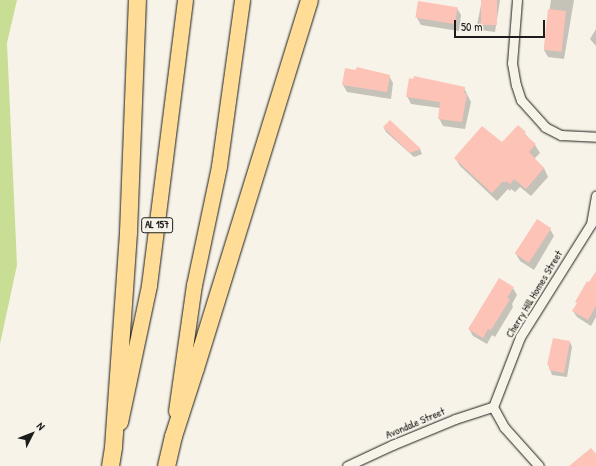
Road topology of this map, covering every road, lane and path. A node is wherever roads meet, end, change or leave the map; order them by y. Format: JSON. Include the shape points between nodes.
{"nodes":[{"id":1,"x":137,"y":0,"type":"edge"},
{"id":2,"x":185,"y":0,"type":"edge"},
{"id":3,"x":242,"y":0,"type":"edge"},
{"id":4,"x":308,"y":0,"type":"edge"},
{"id":5,"x":517,"y":0,"type":"edge"},
{"id":6,"x":596,"y":137,"type":"edge"},
{"id":7,"x":596,"y":195,"type":"edge"},
{"id":8,"x":493,"y":407,"type":"junction"},
{"id":9,"x":172,"y":436,"type":"junction"},
{"id":10,"x":113,"y":447,"type":"junction"},
{"id":11,"x":110,"y":466,"type":"edge"},
{"id":12,"x":166,"y":466,"type":"edge"},
{"id":13,"x":347,"y":466,"type":"edge"},
{"id":14,"x":539,"y":466,"type":"edge"}],
"edges":[{"from":1,"to":10,"type":"highway","via":[[128,232]]},
{"from":2,"to":10,"type":"main road","number":"AL 157","via":[[149,285]]},
{"from":3,"to":9,"type":"main road","via":[[219,166],[194,285]]},
{"from":4,"to":9,"type":"highway","via":[[198,361]]},
{"from":5,"to":6,"type":"street","via":[[512,63],[521,100],[545,127],[561,135]]},
{"from":7,"to":8,"type":"street","name":"Cherry Hill Homes Street","via":[[591,224],[520,337]]},
{"from":8,"to":13,"type":"street","name":"Avondale Street","via":[[455,419]]},
{"from":8,"to":14,"type":"street","via":[[504,427]]},
{"from":9,"to":12,"type":"highway"},
{"from":10,"to":11,"type":"highway","number":"AL 157"}]}
